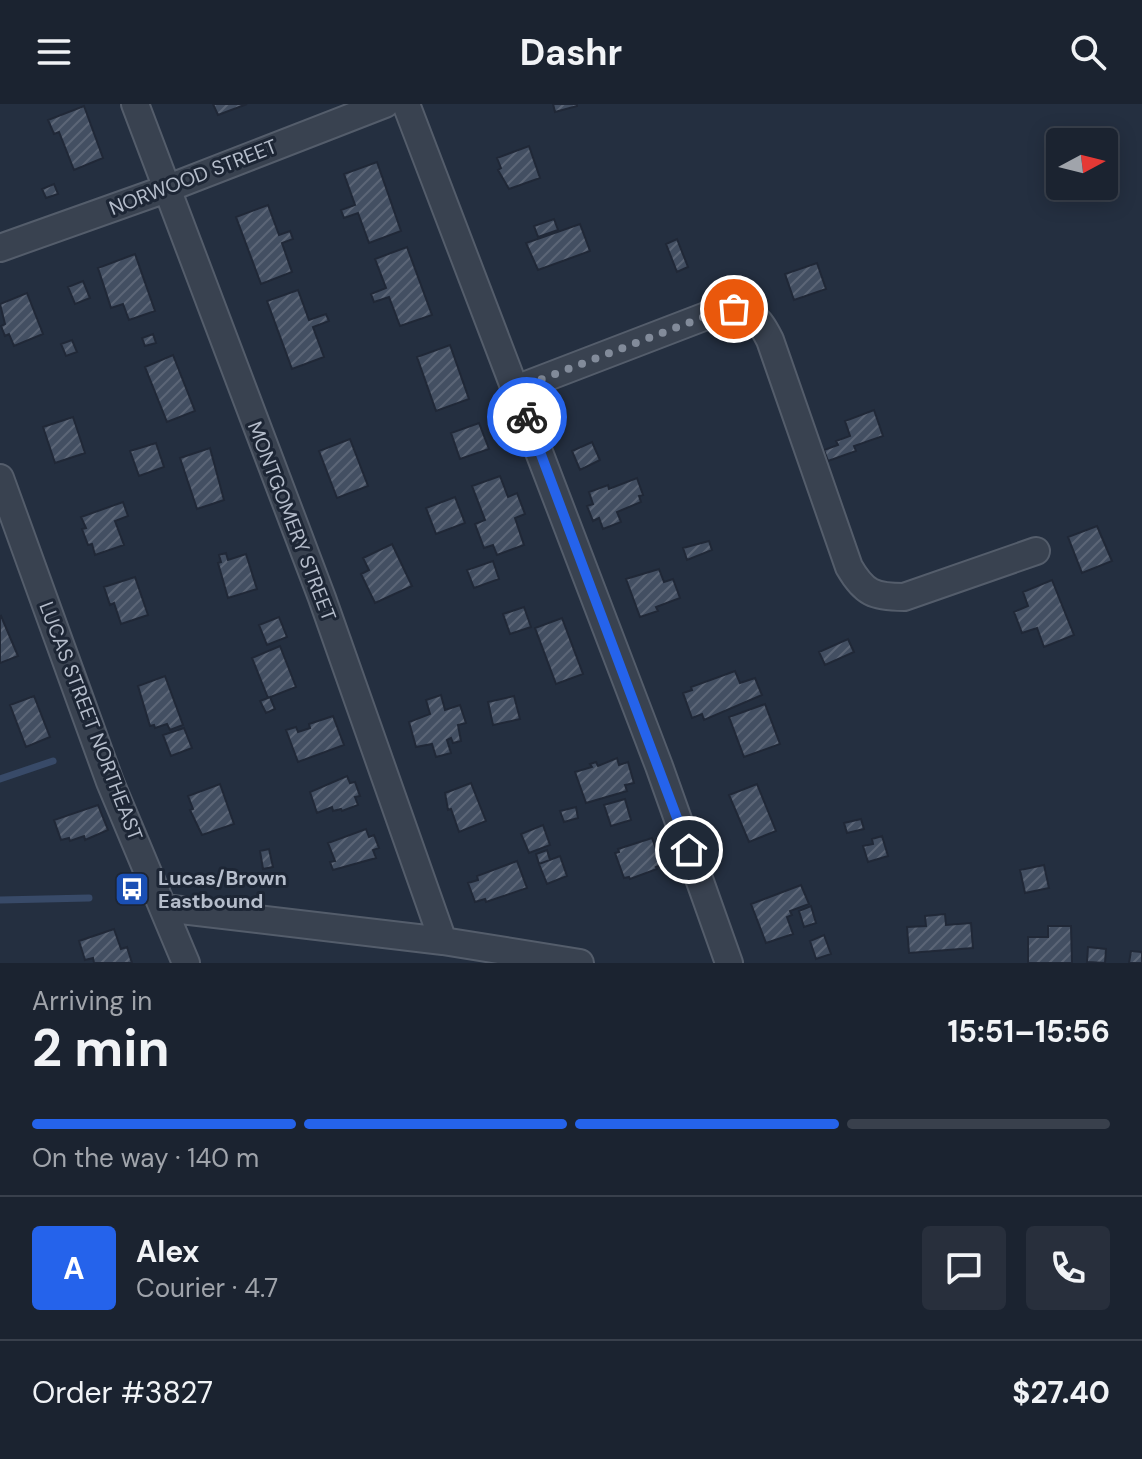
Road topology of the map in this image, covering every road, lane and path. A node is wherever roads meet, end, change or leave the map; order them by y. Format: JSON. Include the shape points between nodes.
{"nodes":[{"id":1,"x":135,"y":104,"type":"edge"},
{"id":2,"x":385,"y":104,"type":"edge"},
{"id":3,"x":406,"y":104,"type":"edge"},
{"id":4,"x":166,"y":189,"type":"junction"},
{"id":5,"x":0,"y":248,"type":"edge"},
{"id":6,"x":516,"y":389,"type":"junction"},
{"id":7,"x":0,"y":478,"type":"edge"},
{"id":8,"x":1036,"y":551,"type":"dead end"},
{"id":9,"x":164,"y":908,"type":"junction"},
{"id":10,"x":443,"y":941,"type":"junction"},
{"id":11,"x":186,"y":963,"type":"edge"},
{"id":12,"x":580,"y":963,"type":"edge"},
{"id":13,"x":729,"y":963,"type":"edge"}],
"edges":[{"from":1,"to":4,"type":"street","name":"MONTGOMERY STREET"},
{"from":2,"to":4,"type":"street","name":"NORWOOD STREET"},
{"from":3,"to":6,"type":"street"},
{"from":4,"to":5,"type":"street","name":"NORWOOD STREET"},
{"from":4,"to":10,"type":"street","name":"MONTGOMERY STREET","via":[[322,598]]},
{"from":6,"to":8,"type":"street","via":[[714,313],[750,313],[770,340],[849,567],[870,593],[904,597]]},
{"from":6,"to":13,"type":"street"},
{"from":7,"to":9,"type":"street","name":"LUCAS STREET NORTHEAST","via":[[110,782]]},
{"from":9,"to":10,"type":"street"},
{"from":9,"to":11,"type":"street","name":"LUCAS STREET NORTHEAST"},
{"from":10,"to":12,"type":"street"}]}
